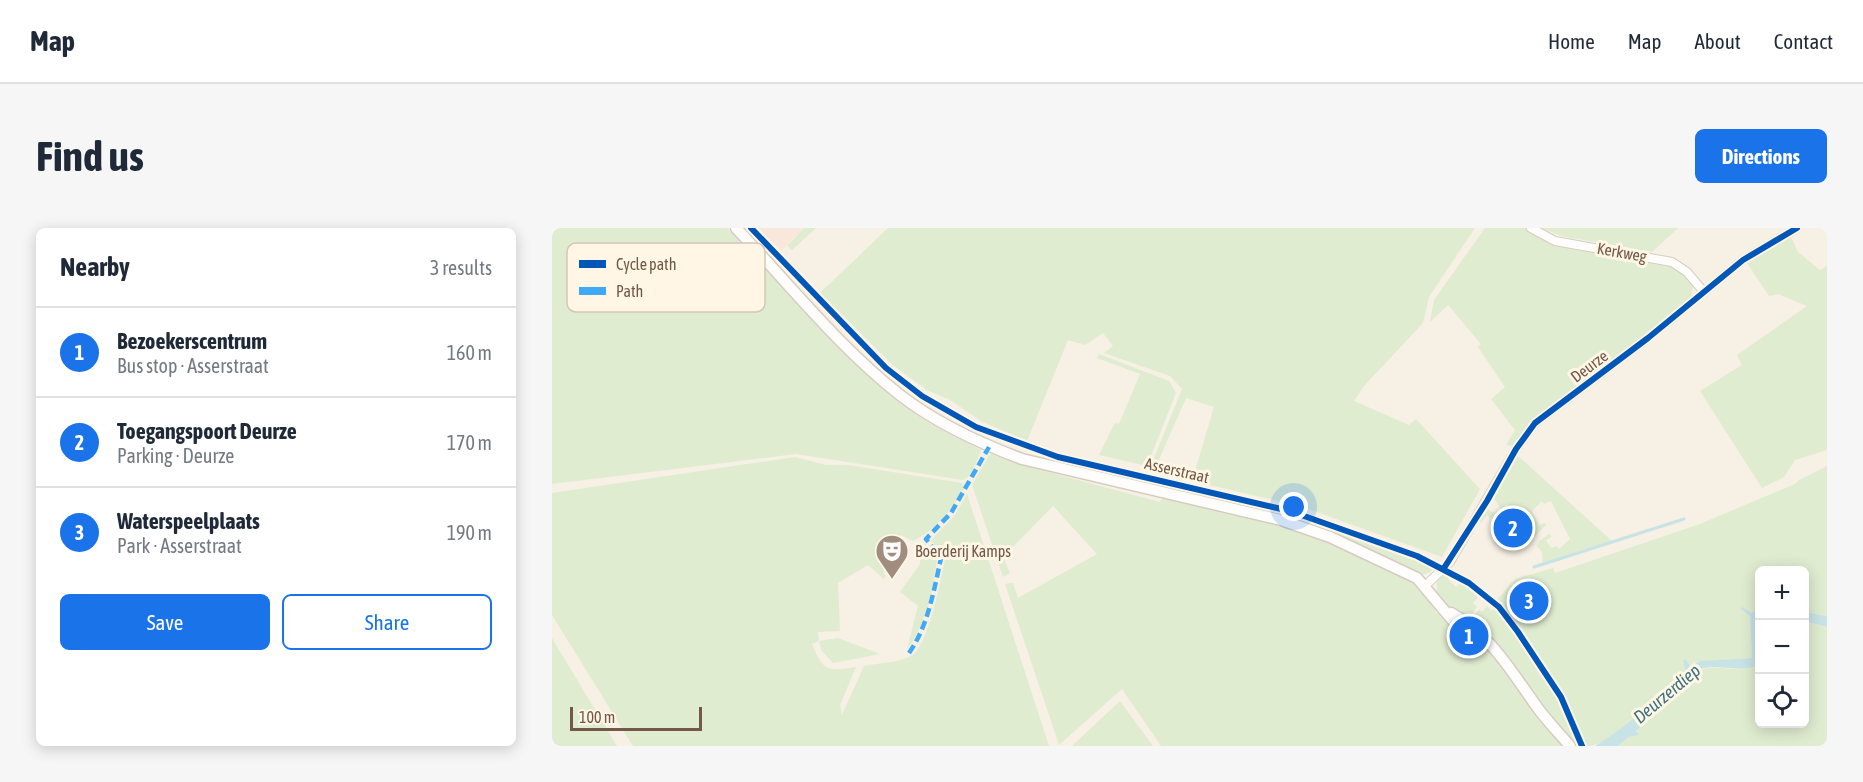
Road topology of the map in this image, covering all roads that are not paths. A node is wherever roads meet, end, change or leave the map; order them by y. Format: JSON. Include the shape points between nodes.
{"nodes":[{"id":1,"x":736,"y":228,"type":"edge"},
{"id":2,"x":1531,"y":228,"type":"edge"},
{"id":3,"x":1797,"y":228,"type":"edge"},
{"id":4,"x":750,"y":243,"type":"edge"},
{"id":5,"x":765,"y":258,"type":"edge"},
{"id":6,"x":1704,"y":292,"type":"junction"},
{"id":7,"x":1426,"y":585,"type":"junction"},
{"id":8,"x":1570,"y":746,"type":"edge"}],
"edges":[{"from":1,"to":4,"type":"main road","name":"Asserstraat"},
{"from":2,"to":6,"type":"street","name":"Kerkweg","via":[[1555,241],[1672,262]]},
{"from":3,"to":6,"type":"street","name":"Deurze","via":[[1743,260]]},
{"from":5,"to":7,"type":"main road","name":"Asserstraat","via":[[882,380],[919,408],[960,431],[1022,459],[1281,520],[1330,537]]},
{"from":6,"to":7,"type":"street","name":"Deurze","via":[[1535,423],[1450,562]]},
{"from":7,"to":8,"type":"main road","name":"Asserstraat","via":[[1443,608],[1468,623],[1491,645]]}]}
